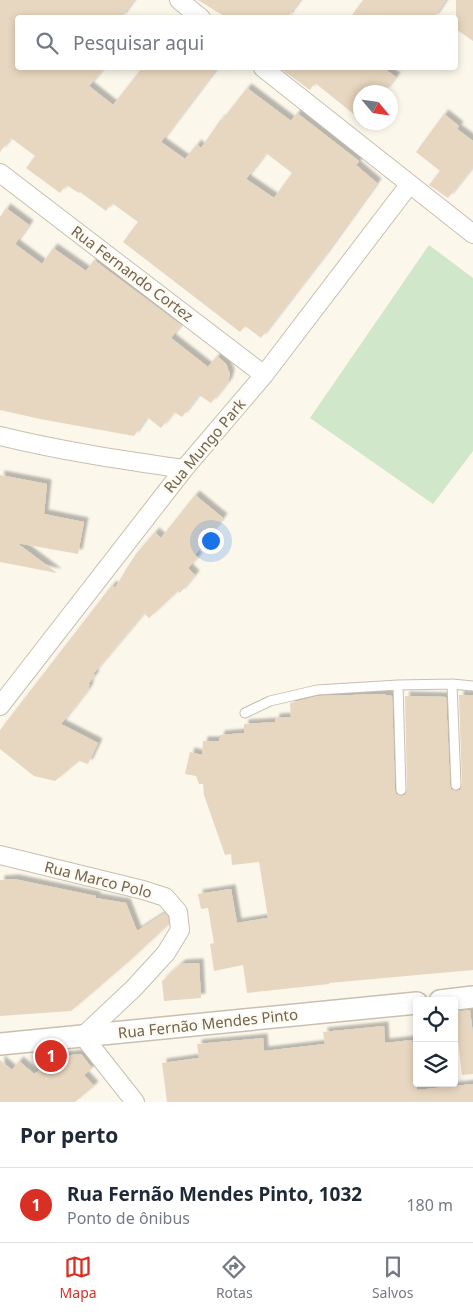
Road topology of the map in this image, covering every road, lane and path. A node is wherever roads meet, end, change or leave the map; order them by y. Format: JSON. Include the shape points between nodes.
{"nodes":[{"id":1,"x":179,"y":0,"type":"edge"},
{"id":2,"x":197,"y":15,"type":"edge"},
{"id":3,"x":266,"y":70,"type":"edge"},
{"id":4,"x":0,"y":173,"type":"edge"},
{"id":5,"x":410,"y":185,"type":"junction"},
{"id":6,"x":473,"y":234,"type":"edge"},
{"id":7,"x":264,"y":375,"type":"junction"},
{"id":8,"x":0,"y":436,"type":"edge"},
{"id":9,"x":184,"y":469,"type":"junction"},
{"id":10,"x":452,"y":684,"type":"junction"},
{"id":11,"x":398,"y":686,"type":"junction"},
{"id":12,"x":473,"y":686,"type":"edge"},
{"id":13,"x":0,"y":706,"type":"edge"},
{"id":14,"x":245,"y":713,"type":"dead end"},
{"id":15,"x":456,"y":785,"type":"dead end"},
{"id":16,"x":401,"y":790,"type":"dead end"},
{"id":17,"x":0,"y":855,"type":"edge"},
{"id":18,"x":473,"y":997,"type":"edge"},
{"id":19,"x":458,"y":999,"type":"edge"},
{"id":20,"x":413,"y":1003,"type":"edge"},
{"id":21,"x":83,"y":1036,"type":"junction"},
{"id":22,"x":0,"y":1044,"type":"edge"},
{"id":23,"x":135,"y":1102,"type":"edge"}],
"edges":[{"from":1,"to":2,"type":"street"},
{"from":3,"to":5,"type":"street"},
{"from":4,"to":7,"type":"street","name":"Rua Fernando Cortez"},
{"from":5,"to":6,"type":"street"},
{"from":5,"to":7,"type":"street","name":"Rua Mungo Park"},
{"from":7,"to":9,"type":"street","name":"Rua Mungo Park"},
{"from":8,"to":9,"type":"street","via":[[100,457]]},
{"from":9,"to":13,"type":"street","name":"Rua Mungo Park"},
{"from":10,"to":11,"type":"lane"},
{"from":10,"to":12,"type":"lane"},
{"from":10,"to":15,"type":"lane"},
{"from":11,"to":14,"type":"lane","via":[[317,690],[270,701]]},
{"from":11,"to":16,"type":"lane"},
{"from":17,"to":21,"type":"street","name":"Rua Marco Polo","via":[[143,890],[165,898],[178,912],[180,930],[166,953]]},
{"from":18,"to":19,"type":"street"},
{"from":20,"to":21,"type":"street","name":"Rua Fernão Mendes Pinto"},
{"from":21,"to":22,"type":"street","name":"Rua Fernão Mendes Pinto"},
{"from":21,"to":23,"type":"street"}]}
